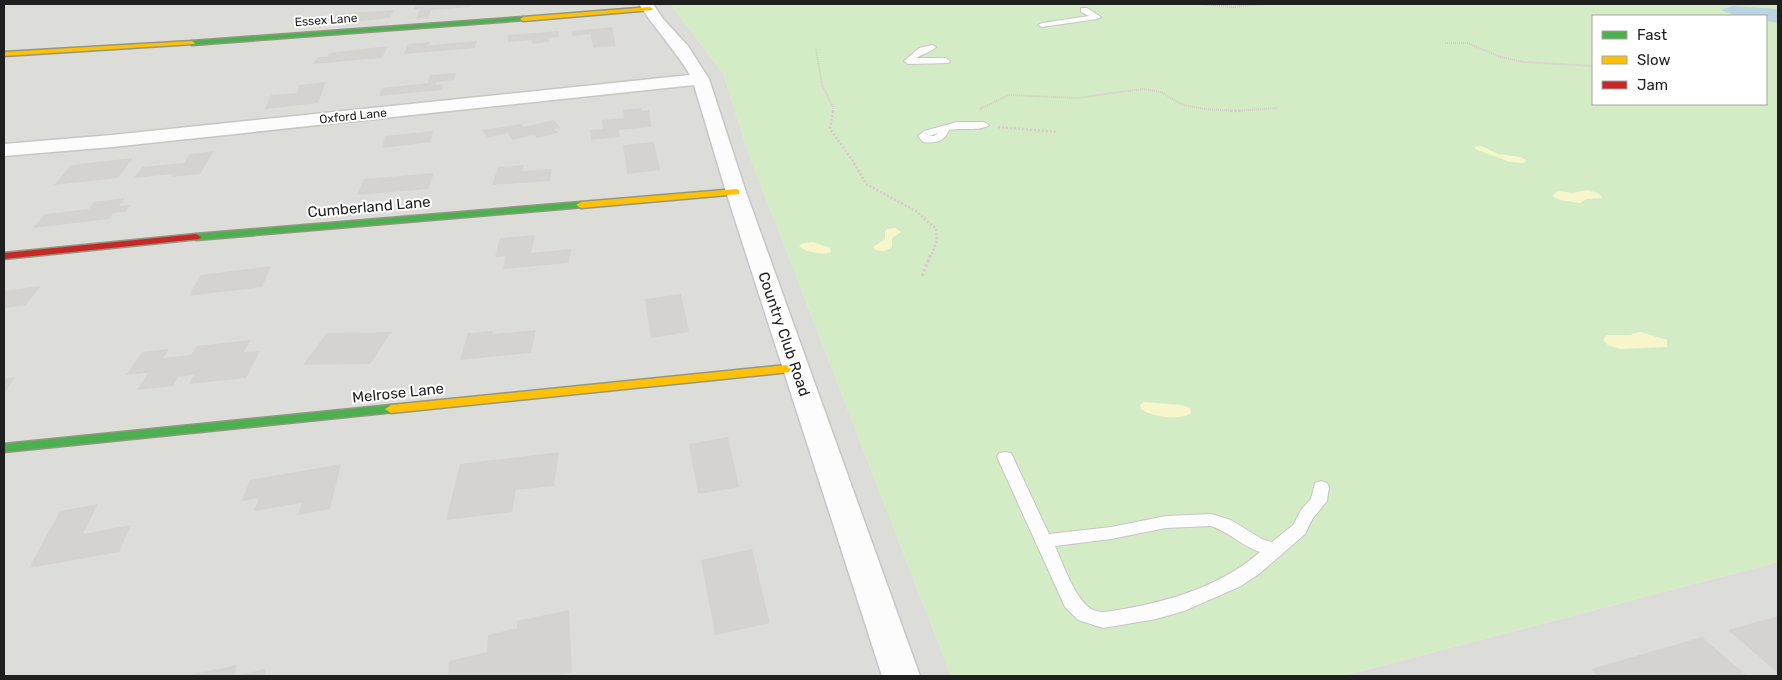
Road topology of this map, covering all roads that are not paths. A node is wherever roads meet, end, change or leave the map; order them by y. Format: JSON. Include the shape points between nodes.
{"nodes":[{"id":1,"x":648,"y":7,"type":"edge"},
{"id":2,"x":1084,"y":10,"type":"dead end"},
{"id":3,"x":1042,"y":25,"type":"dead end"},
{"id":4,"x":932,"y":47,"type":"dead end"},
{"id":5,"x":4,"y":54,"type":"edge"},
{"id":6,"x":946,"y":60,"type":"dead end"},
{"id":7,"x":701,"y":79,"type":"junction"},
{"id":8,"x":975,"y":114,"type":"road end"},
{"id":9,"x":957,"y":125,"type":"junction"},
{"id":10,"x":984,"y":125,"type":"road end"},
{"id":11,"x":945,"y":129,"type":"dead end"},
{"id":12,"x":4,"y":150,"type":"edge"},
{"id":13,"x":736,"y":192,"type":"junction"},
{"id":14,"x":4,"y":256,"type":"edge"},
{"id":15,"x":796,"y":368,"type":"junction"},
{"id":16,"x":4,"y":448,"type":"edge"},
{"id":17,"x":1005,"y":457,"type":"dead end"},
{"id":18,"x":1321,"y":488,"type":"dead end"},
{"id":19,"x":1044,"y":541,"type":"junction"},
{"id":20,"x":1274,"y":550,"type":"junction"},
{"id":21,"x":900,"y":676,"type":"edge"}],
"edges":[{"from":1,"to":5,"type":"street","name":"Essex Lane","via":[[140,48]]},
{"from":1,"to":7,"type":"street","name":"Country Club Road"},
{"from":2,"to":3,"type":"lane","via":[[1098,17]]},
{"from":4,"to":6,"type":"lane","via":[[908,61]]},
{"from":7,"to":12,"type":"street","name":"Oxford Lane"},
{"from":7,"to":13,"type":"street","name":"Country Club Road"},
{"from":8,"to":9,"type":"lane"},
{"from":9,"to":10,"type":"lane"},
{"from":9,"to":11,"type":"lane"},
{"from":13,"to":14,"type":"street","name":"Cumberland Lane","via":[[269,230]]},
{"from":13,"to":15,"type":"street","name":"Country Club Road"},
{"from":15,"to":16,"type":"street","name":"Melrose Lane"},
{"from":15,"to":21,"type":"street","name":"Country Club Road"},
{"from":17,"to":19,"type":"lane"},
{"from":18,"to":20,"type":"lane","via":[[1319,500],[1300,529]]},
{"from":19,"to":20,"type":"lane","via":[[1166,522],[1211,520]]},
{"from":19,"to":20,"type":"lane","via":[[1072,602],[1085,615],[1103,620],[1156,611],[1206,594],[1235,581]]}]}
